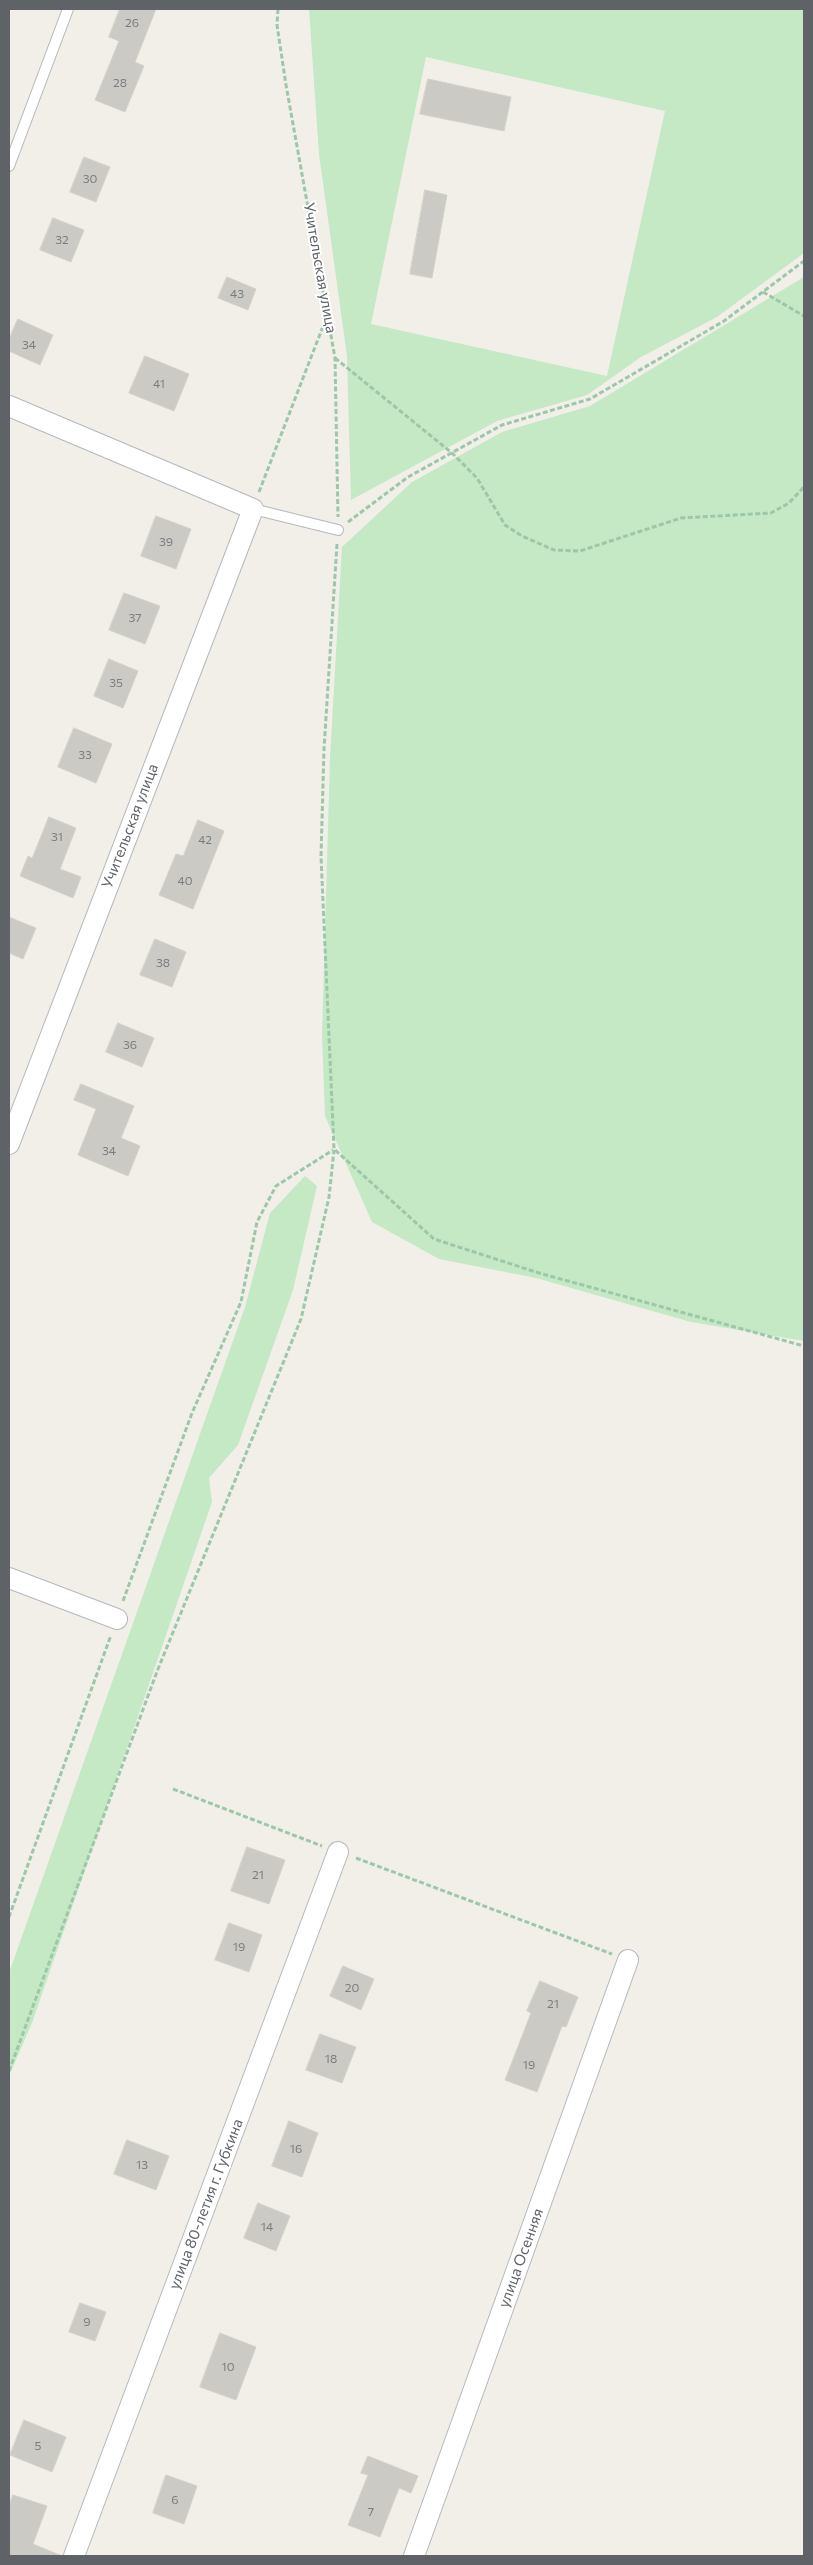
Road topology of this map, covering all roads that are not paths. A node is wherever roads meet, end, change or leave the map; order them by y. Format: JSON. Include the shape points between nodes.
{"nodes":[{"id":1,"x":68,"y":9,"type":"edge"},
{"id":2,"x":9,"y":166,"type":"edge"},
{"id":3,"x":9,"y":406,"type":"edge"},
{"id":4,"x":252,"y":509,"type":"junction"},
{"id":5,"x":338,"y":530,"type":"road end"},
{"id":6,"x":9,"y":1144,"type":"edge"},
{"id":7,"x":9,"y":1578,"type":"edge"},
{"id":8,"x":117,"y":1619,"type":"road end"},
{"id":9,"x":338,"y":1852,"type":"road end"},
{"id":10,"x":628,"y":1960,"type":"road end"},
{"id":11,"x":74,"y":2556,"type":"edge"},
{"id":12,"x":414,"y":2556,"type":"edge"}],
"edges":[{"from":1,"to":2,"type":"lane"},
{"from":3,"to":4,"type":"street"},
{"from":4,"to":5,"type":"lane"},
{"from":4,"to":6,"type":"street","name":"Учительская улица"},
{"from":7,"to":8,"type":"street"},
{"from":9,"to":11,"type":"street","name":"улица 80-летия г. Губкина"},
{"from":10,"to":12,"type":"street","name":"улица Осенняя"}]}
